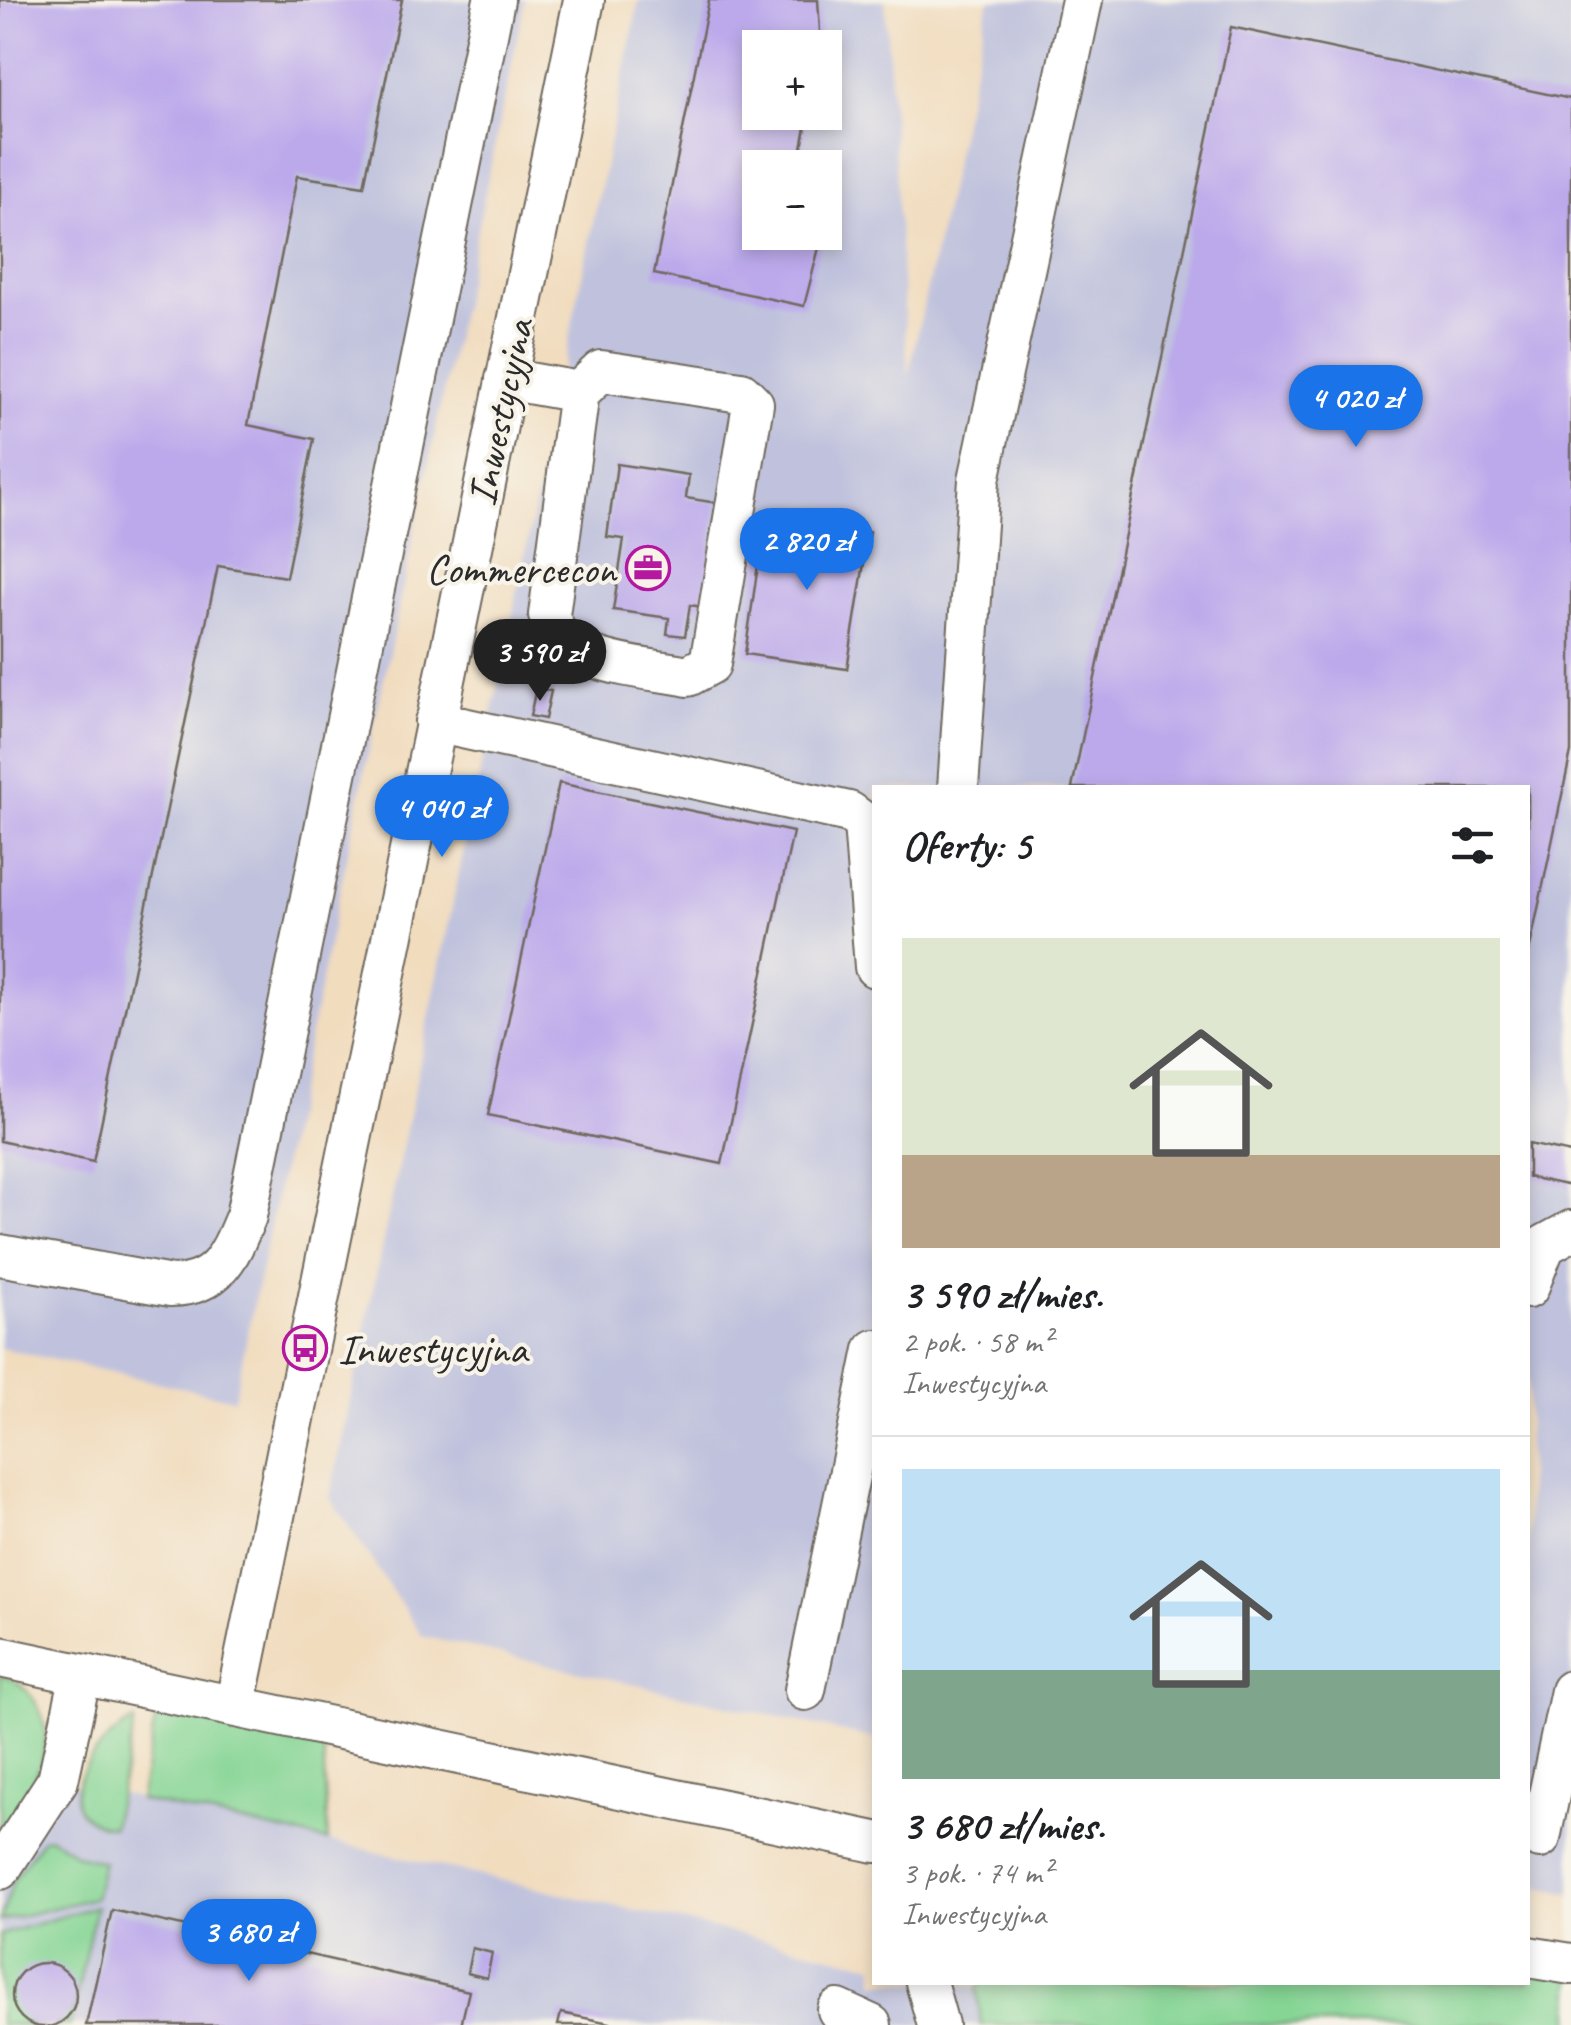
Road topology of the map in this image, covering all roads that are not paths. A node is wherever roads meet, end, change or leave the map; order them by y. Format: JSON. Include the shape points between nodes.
{"nodes":[{"id":1,"x":494,"y":0,"type":"edge"},
{"id":2,"x":584,"y":0,"type":"edge"},
{"id":3,"x":1082,"y":0,"type":"edge"},
{"id":4,"x":506,"y":379,"type":"junction"},
{"id":5,"x":579,"y":392,"type":"junction"},
{"id":6,"x":434,"y":722,"type":"junction"},
{"id":7,"x":958,"y":785,"type":"edge"},
{"id":8,"x":872,"y":928,"type":"edge"},
{"id":9,"x":1571,"y":1232,"type":"edge"},
{"id":10,"x":0,"y":1255,"type":"edge"},
{"id":11,"x":1530,"y":1283,"type":"edge"},
{"id":12,"x":872,"y":1365,"type":"edge"},
{"id":13,"x":0,"y":1657,"type":"edge"},
{"id":14,"x":81,"y":1674,"type":"junction"},
{"id":15,"x":805,"y":1690,"type":"dead end"},
{"id":16,"x":1571,"y":1692,"type":"edge"},
{"id":17,"x":235,"y":1707,"type":"junction"},
{"id":18,"x":1546,"y":1839,"type":"edge"},
{"id":19,"x":872,"y":1841,"type":"edge"},
{"id":20,"x":0,"y":1869,"type":"edge"},
{"id":21,"x":1530,"y":1957,"type":"edge"},
{"id":22,"x":1571,"y":1964,"type":"edge"}],
"edges":[{"from":1,"to":10,"type":"street","via":[[240,1229],[225,1259],[195,1286]]},
{"from":2,"to":4,"type":"street","name":"Inwestycyjna"},
{"from":3,"to":7,"type":"street","via":[[978,480]]},
{"from":4,"to":5,"type":"street"},
{"from":4,"to":6,"type":"street","name":"Inwestycyjna"},
{"from":5,"to":5,"type":"street","via":[[602,370],[741,392],[753,404],[710,664],[700,672],[688,676],[588,655],[552,629]]},
{"from":6,"to":8,"type":"street","via":[[849,812],[864,823]]},
{"from":6,"to":17,"type":"street","name":"Inwestycyjna"},
{"from":9,"to":11,"type":"street","via":[[1545,1245]]},
{"from":12,"to":15,"type":"street"},
{"from":13,"to":14,"type":"street"},
{"from":14,"to":17,"type":"street"},
{"from":14,"to":20,"type":"street","via":[[58,1780]]},
{"from":16,"to":18,"type":"street"},
{"from":17,"to":19,"type":"street"},
{"from":21,"to":22,"type":"street"}]}
